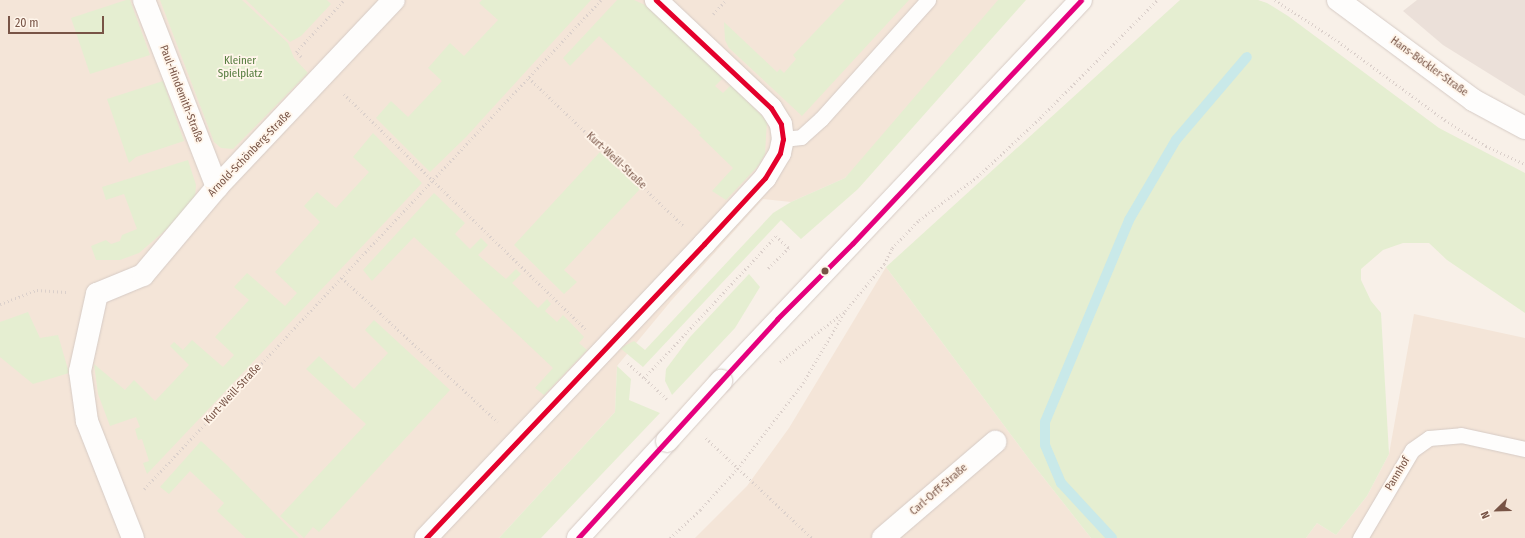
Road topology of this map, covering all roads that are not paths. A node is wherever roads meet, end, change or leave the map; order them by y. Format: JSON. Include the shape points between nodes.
{"nodes":[{"id":1,"x":144,"y":0,"type":"edge"},
{"id":2,"x":394,"y":0,"type":"edge"},
{"id":3,"x":656,"y":0,"type":"edge"},
{"id":4,"x":928,"y":0,"type":"edge"},
{"id":5,"x":1081,"y":0,"type":"edge"},
{"id":6,"x":1338,"y":0,"type":"edge"},
{"id":7,"x":1525,"y":128,"type":"edge"},
{"id":8,"x":782,"y":146,"type":"junction"},
{"id":9,"x":217,"y":187,"type":"junction"},
{"id":10,"x":995,"y":442,"type":"dead end"},
{"id":11,"x":1525,"y":449,"type":"edge"},
{"id":12,"x":133,"y":538,"type":"edge"},
{"id":13,"x":426,"y":538,"type":"edge"},
{"id":14,"x":578,"y":538,"type":"edge"},
{"id":15,"x":883,"y":538,"type":"edge"},
{"id":16,"x":1360,"y":538,"type":"edge"}],
"edges":[{"from":1,"to":9,"type":"street","name":"Paul-Hindemith-Straße"},
{"from":2,"to":9,"type":"street","name":"Arnold-Schönberg-Straße","via":[[323,78]]},
{"from":3,"to":8,"type":"street","via":[[771,108],[781,124]]},
{"from":4,"to":8,"type":"lane","via":[[821,119],[801,137]]},
{"from":5,"to":14,"type":"street","bridge":true,"via":[[721,380]]},
{"from":6,"to":7,"type":"street","name":"Hans-Böckler-Straße","via":[[1473,100]]},
{"from":8,"to":13,"type":"street","via":[[765,178]]},
{"from":9,"to":12,"type":"street","name":"Arnold-Schönberg-Straße","via":[[143,275],[97,294],[80,371],[87,421]]},
{"from":10,"to":15,"type":"street","name":"Carl-Orff-Straße"},
{"from":11,"to":16,"type":"lane","name":"Pannhof","via":[[1461,435],[1429,438],[1412,450]]}]}
